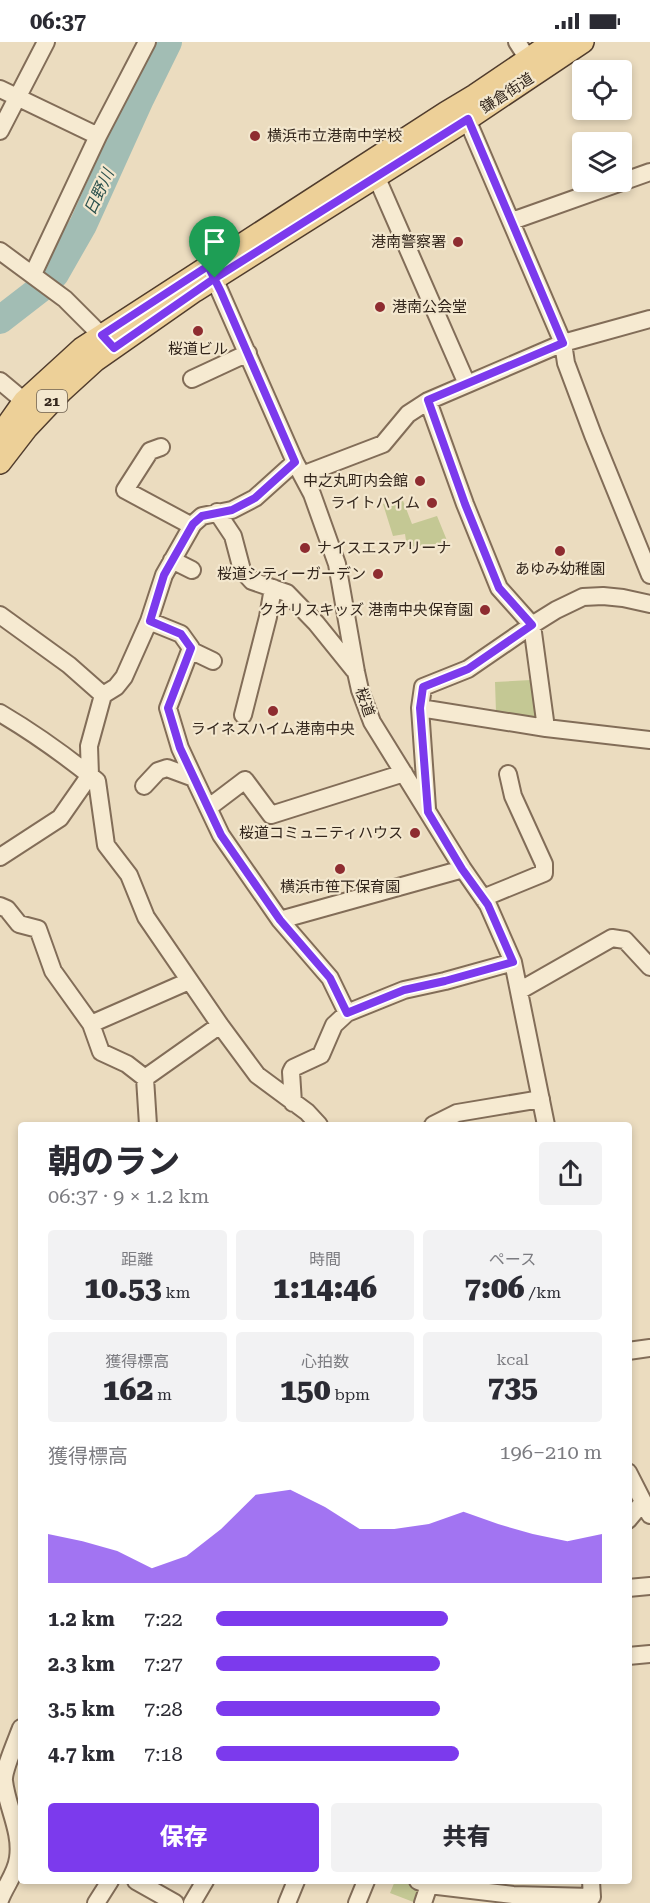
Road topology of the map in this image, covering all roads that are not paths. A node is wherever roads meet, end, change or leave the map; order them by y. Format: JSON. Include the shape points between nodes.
{"nodes":[{"id":1,"x":46,"y":42,"type":"edge"},
{"id":2,"x":147,"y":42,"type":"edge"},
{"id":3,"x":553,"y":42,"type":"edge"},
{"id":4,"x":584,"y":42,"type":"edge"},
{"id":5,"x":522,"y":51,"type":"edge"},
{"id":6,"x":0,"y":89,"type":"edge"},
{"id":7,"x":17,"y":97,"type":"junction"},
{"id":8,"x":464,"y":111,"type":"junction"},
{"id":9,"x":0,"y":131,"type":"edge"},
{"id":10,"x":98,"y":136,"type":"junction"},
{"id":11,"x":650,"y":172,"type":"edge"},
{"id":12,"x":376,"y":176,"type":"junction"},
{"id":13,"x":512,"y":221,"type":"junction"},
{"id":14,"x":0,"y":251,"type":"edge"},
{"id":15,"x":211,"y":272,"type":"junction"},
{"id":16,"x":34,"y":276,"type":"junction"},
{"id":17,"x":650,"y":319,"type":"edge"},
{"id":18,"x":108,"y":342,"type":"junction"},
{"id":19,"x":563,"y":343,"type":"junction"},
{"id":20,"x":248,"y":353,"type":"junction"},
{"id":21,"x":192,"y":379,"type":"dead end"},
{"id":22,"x":0,"y":381,"type":"edge"},
{"id":23,"x":467,"y":384,"type":"junction"},
{"id":24,"x":428,"y":400,"type":"junction"},
{"id":25,"x":24,"y":401,"type":"junction"},
{"id":26,"x":0,"y":435,"type":"edge"},
{"id":27,"x":152,"y":446,"type":"dead end"},
{"id":28,"x":0,"y":463,"type":"edge"},
{"id":29,"x":299,"y":468,"type":"junction"},
{"id":30,"x":217,"y":512,"type":"junction"},
{"id":31,"x":192,"y":526,"type":"junction"},
{"id":32,"x":172,"y":560,"type":"junction"},
{"id":33,"x":192,"y":570,"type":"dead end"},
{"id":34,"x":650,"y":575,"type":"edge"},
{"id":35,"x":273,"y":588,"type":"junction"},
{"id":36,"x":650,"y":604,"type":"edge"},
{"id":37,"x":0,"y":615,"type":"edge"},
{"id":38,"x":150,"y":621,"type":"junction"},
{"id":39,"x":532,"y":625,"type":"junction"},
{"id":40,"x":190,"y":650,"type":"junction"},
{"id":41,"x":213,"y":661,"type":"dead end"},
{"id":42,"x":356,"y":672,"type":"junction"},
{"id":43,"x":103,"y":695,"type":"junction"},
{"id":44,"x":420,"y":708,"type":"junction"},
{"id":45,"x":0,"y":713,"type":"edge"},
{"id":46,"x":243,"y":715,"type":"dead end"},
{"id":47,"x":546,"y":728,"type":"junction"},
{"id":48,"x":650,"y":740,"type":"edge"},
{"id":49,"x":404,"y":773,"type":"junction"},
{"id":50,"x":508,"y":774,"type":"dead end"},
{"id":51,"x":90,"y":775,"type":"junction"},
{"id":52,"x":194,"y":778,"type":"junction"},
{"id":53,"x":144,"y":786,"type":"dead end"},
{"id":54,"x":208,"y":808,"type":"junction"},
{"id":55,"x":428,"y":812,"type":"junction"},
{"id":56,"x":0,"y":857,"type":"edge"},
{"id":57,"x":462,"y":869,"type":"junction"},
{"id":58,"x":483,"y":898,"type":"junction"},
{"id":59,"x":0,"y":906,"type":"edge"},
{"id":60,"x":280,"y":920,"type":"junction"},
{"id":61,"x":513,"y":962,"type":"junction"},
{"id":62,"x":650,"y":967,"type":"edge"},
{"id":63,"x":189,"y":981,"type":"junction"},
{"id":64,"x":519,"y":992,"type":"junction"},
{"id":65,"x":347,"y":1013,"type":"junction"},
{"id":66,"x":91,"y":1024,"type":"junction"},
{"id":67,"x":220,"y":1025,"type":"junction"},
{"id":68,"x":146,"y":1078,"type":"junction"},
{"id":69,"x":541,"y":1099,"type":"junction"},
{"id":70,"x":293,"y":1103,"type":"junction"},
{"id":71,"x":148,"y":1122,"type":"edge"},
{"id":72,"x":315,"y":1122,"type":"edge"},
{"id":73,"x":439,"y":1122,"type":"edge"},
{"id":74,"x":545,"y":1122,"type":"edge"},
{"id":75,"x":650,"y":1348,"type":"edge"},
{"id":76,"x":632,"y":1350,"type":"edge"},
{"id":77,"x":632,"y":1480,"type":"edge"},
{"id":78,"x":647,"y":1508,"type":"edge"},
{"id":79,"x":632,"y":1517,"type":"edge"},
{"id":80,"x":650,"y":1586,"type":"edge"},
{"id":81,"x":632,"y":1588,"type":"edge"},
{"id":82,"x":650,"y":1654,"type":"edge"},
{"id":83,"x":632,"y":1656,"type":"edge"},
{"id":84,"x":18,"y":1737,"type":"edge"},
{"id":85,"x":12,"y":1831,"type":"edge"},
{"id":86,"x":18,"y":1859,"type":"edge"},
{"id":87,"x":108,"y":1884,"type":"edge"},
{"id":88,"x":141,"y":1884,"type":"edge"},
{"id":89,"x":203,"y":1884,"type":"edge"},
{"id":90,"x":295,"y":1884,"type":"edge"},
{"id":91,"x":365,"y":1884,"type":"edge"},
{"id":92,"x":424,"y":1884,"type":"edge"},
{"id":93,"x":432,"y":1884,"type":"edge"},
{"id":94,"x":507,"y":1893,"type":"edge"},
{"id":95,"x":594,"y":1894,"type":"edge"},
{"id":96,"x":0,"y":1900,"type":"edge"},
{"id":97,"x":96,"y":1903,"type":"edge"},
{"id":98,"x":175,"y":1903,"type":"edge"},
{"id":99,"x":192,"y":1903,"type":"edge"},
{"id":100,"x":287,"y":1903,"type":"edge"},
{"id":101,"x":357,"y":1903,"type":"edge"},
{"id":102,"x":423,"y":1903,"type":"edge"}],
"edges":[{"from":1,"to":7,"type":"street"},
{"from":2,"to":10,"type":"street"},
{"from":3,"to":5,"type":"main road","name":"鎌倉街道","number":"21"},
{"from":4,"to":8,"type":"main road","name":"鎌倉街道","number":"21"},
{"from":5,"to":8,"type":"main road","name":"鎌倉街道","number":"21"},
{"from":6,"to":7,"type":"street"},
{"from":7,"to":9,"type":"street"},
{"from":7,"to":10,"type":"street"},
{"from":8,"to":12,"type":"main road","name":"鎌倉街道","number":"21"},
{"from":8,"to":13,"type":"street"},
{"from":8,"to":15,"type":"main road","name":"鎌倉街道","number":"21"},
{"from":10,"to":16,"type":"street"},
{"from":11,"to":13,"type":"street"},
{"from":12,"to":15,"type":"main road","name":"鎌倉街道","number":"21"},
{"from":12,"to":23,"type":"street"},
{"from":13,"to":19,"type":"street"},
{"from":14,"to":16,"type":"street"},
{"from":15,"to":18,"type":"main road","name":"鎌倉街道","number":"21"},
{"from":15,"to":20,"type":"street","name":"桜道"},
{"from":16,"to":18,"type":"street"},
{"from":17,"to":19,"type":"street"},
{"from":18,"to":25,"type":"main road","name":"鎌倉街道","number":"21","via":[[82,348]]},
{"from":18,"to":28,"type":"main road","name":"鎌倉街道","number":"21","via":[[95,361],[27,428]]},
{"from":19,"to":23,"type":"street"},
{"from":19,"to":34,"type":"street","via":[[581,404]]},
{"from":20,"to":21,"type":"street"},
{"from":20,"to":29,"type":"street","name":"桜道"},
{"from":22,"to":25,"type":"street"},
{"from":23,"to":24,"type":"street"},
{"from":24,"to":29,"type":"street","via":[[408,414],[383,444]]},
{"from":24,"to":39,"type":"street","via":[[499,588]]},
{"from":25,"to":26,"type":"main road","name":"鎌倉街道","number":"21"},
{"from":27,"to":31,"type":"street","via":[[126,490]]},
{"from":29,"to":30,"type":"street","via":[[255,498],[232,510]]},
{"from":29,"to":42,"type":"street","name":"桜道","via":[[337,564]]},
{"from":30,"to":31,"type":"street","via":[[202,516]]},
{"from":30,"to":35,"type":"street","via":[[232,536],[242,570],[252,581]]},
{"from":31,"to":32,"type":"street"},
{"from":32,"to":33,"type":"street"},
{"from":32,"to":38,"type":"street"},
{"from":35,"to":42,"type":"street","via":[[287,593],[316,622]]},
{"from":35,"to":46,"type":"street"},
{"from":36,"to":39,"type":"street","via":[[623,598],[583,597]]},
{"from":37,"to":43,"type":"street"},
{"from":38,"to":40,"type":"street","via":[[181,634]]},
{"from":38,"to":43,"type":"street","via":[[124,677]]},
{"from":39,"to":44,"type":"street","via":[[468,669],[423,687]]},
{"from":39,"to":47,"type":"street"},
{"from":40,"to":41,"type":"street"},
{"from":40,"to":52,"type":"street","via":[[168,708]]},
{"from":42,"to":49,"type":"street","name":"桜道","via":[[372,722]]},
{"from":43,"to":51,"type":"street","via":[[89,746]]},
{"from":44,"to":47,"type":"street"},
{"from":44,"to":55,"type":"street"},
{"from":45,"to":51,"type":"street"},
{"from":47,"to":48,"type":"street"},
{"from":49,"to":54,"type":"street","via":[[271,815],[245,780]]},
{"from":49,"to":55,"type":"street","name":"桜道"},
{"from":50,"to":58,"type":"street","via":[[513,796],[544,864],[544,873]]},
{"from":51,"to":56,"type":"street","via":[[60,818]]},
{"from":51,"to":63,"type":"street","via":[[97,781],[106,845],[129,875],[146,917]]},
{"from":52,"to":53,"type":"street","via":[[167,768],[158,771]]},
{"from":52,"to":54,"type":"street"},
{"from":54,"to":60,"type":"street","via":[[221,835]]},
{"from":55,"to":57,"type":"street","name":"桜道"},
{"from":57,"to":58,"type":"street","name":"桜道"},
{"from":57,"to":60,"type":"street"},
{"from":58,"to":61,"type":"street","name":"桜道"},
{"from":59,"to":66,"type":"street","via":[[19,924],[38,929],[53,971]]},
{"from":60,"to":65,"type":"street","via":[[330,978]]},
{"from":61,"to":64,"type":"street","name":"桜道"},
{"from":61,"to":65,"type":"street","via":[[404,990]]},
{"from":62,"to":64,"type":"street","via":[[625,940],[612,938]]},
{"from":63,"to":66,"type":"street"},
{"from":63,"to":67,"type":"street"},
{"from":64,"to":69,"type":"street","name":"桜道"},
{"from":65,"to":70,"type":"street","via":[[334,1024],[321,1055],[293,1068]]},
{"from":66,"to":68,"type":"street","via":[[101,1052]]},
{"from":67,"to":68,"type":"street"},
{"from":67,"to":70,"type":"street","via":[[257,1076]]},
{"from":68,"to":71,"type":"street"},
{"from":69,"to":73,"type":"street","via":[[457,1113]]},
{"from":69,"to":74,"type":"street","name":"桜道"},
{"from":70,"to":72,"type":"street"},
{"from":75,"to":76,"type":"street"},
{"from":77,"to":78,"type":"street"},
{"from":78,"to":79,"type":"street"},
{"from":80,"to":81,"type":"street"},
{"from":82,"to":83,"type":"street"},
{"from":84,"to":85,"type":"street","via":[[4,1778]]},
{"from":86,"to":96,"type":"street"},
{"from":87,"to":97,"type":"street"},
{"from":88,"to":98,"type":"street"},
{"from":89,"to":99,"type":"street"},
{"from":90,"to":100,"type":"street"},
{"from":91,"to":101,"type":"street"},
{"from":92,"to":102,"type":"street"},
{"from":93,"to":94,"type":"street"},
{"from":94,"to":95,"type":"street"}]}
